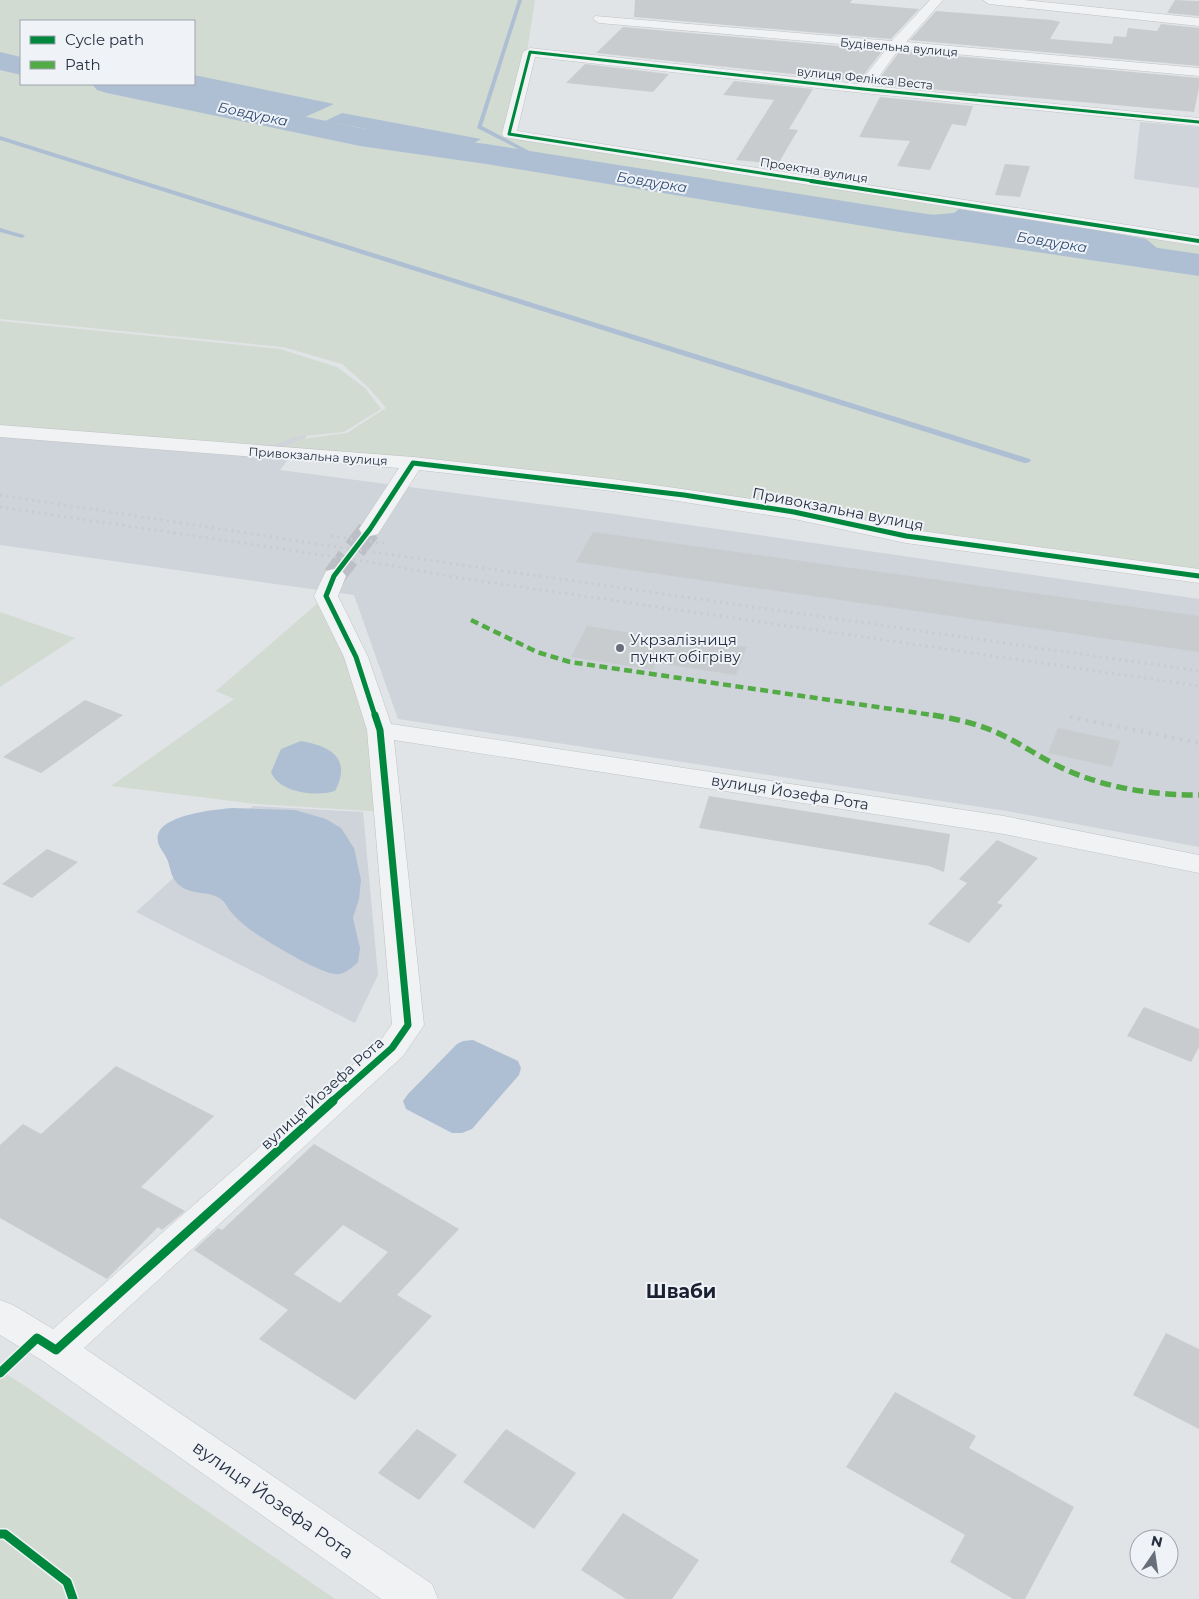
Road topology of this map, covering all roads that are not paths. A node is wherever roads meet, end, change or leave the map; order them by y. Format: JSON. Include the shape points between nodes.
{"nodes":[{"id":1,"x":937,"y":0,"type":"edge"},
{"id":2,"x":989,"y":0,"type":"edge"},
{"id":3,"x":600,"y":19,"type":"dead end"},
{"id":4,"x":1199,"y":22,"type":"edge"},
{"id":5,"x":895,"y":46,"type":"junction"},
{"id":6,"x":530,"y":52,"type":"joint"},
{"id":7,"x":1199,"y":72,"type":"edge"},
{"id":8,"x":863,"y":89,"type":"junction"},
{"id":9,"x":1199,"y":122,"type":"edge"},
{"id":10,"x":1199,"y":241,"type":"edge"},
{"id":11,"x":0,"y":431,"type":"edge"},
{"id":12,"x":413,"y":463,"type":"junction"},
{"id":13,"x":370,"y":529,"type":"tunnel mouth"},
{"id":14,"x":334,"y":576,"type":"tunnel mouth"},
{"id":15,"x":1199,"y":576,"type":"edge"},
{"id":16,"x":380,"y":730,"type":"junction"},
{"id":17,"x":1199,"y":864,"type":"edge"},
{"id":18,"x":0,"y":1316,"type":"edge"},
{"id":19,"x":56,"y":1350,"type":"junction"},
{"id":20,"x":417,"y":1599,"type":"edge"}],
"edges":[{"from":1,"to":5,"type":"street"},
{"from":2,"to":4,"type":"street"},
{"from":3,"to":5,"type":"street","name":"Будівельна вулиця"},
{"from":5,"to":7,"type":"street","name":"Будівельна вулиця"},
{"from":5,"to":8,"type":"street"},
{"from":6,"to":8,"type":"street","name":"вулиця Фелікса Веста"},
{"from":6,"to":10,"type":"street","name":"Проектна вулиця","via":[[509,134]]},
{"from":8,"to":9,"type":"street","name":"вулиця Фелікса Веста"},
{"from":11,"to":12,"type":"street","name":"Привокзальна вулиця"},
{"from":12,"to":13,"type":"street"},
{"from":12,"to":15,"type":"street","name":"Привокзальна вулиця","via":[[684,495],[794,512],[916,537]]},
{"from":14,"to":16,"type":"street","name":"вулиця Йозефа Рота","via":[[326,596],[356,657]]},
{"from":16,"to":17,"type":"street","name":"вулиця Йозефа Рота","via":[[1004,825]]},
{"from":16,"to":19,"type":"street","name":"вулиця Йозефа Рота","via":[[408,1025],[392,1048]]},
{"from":18,"to":19,"type":"street","name":"вулиця Йозефа Рота"},
{"from":19,"to":20,"type":"street","name":"вулиця Йозефа Рота"}]}
